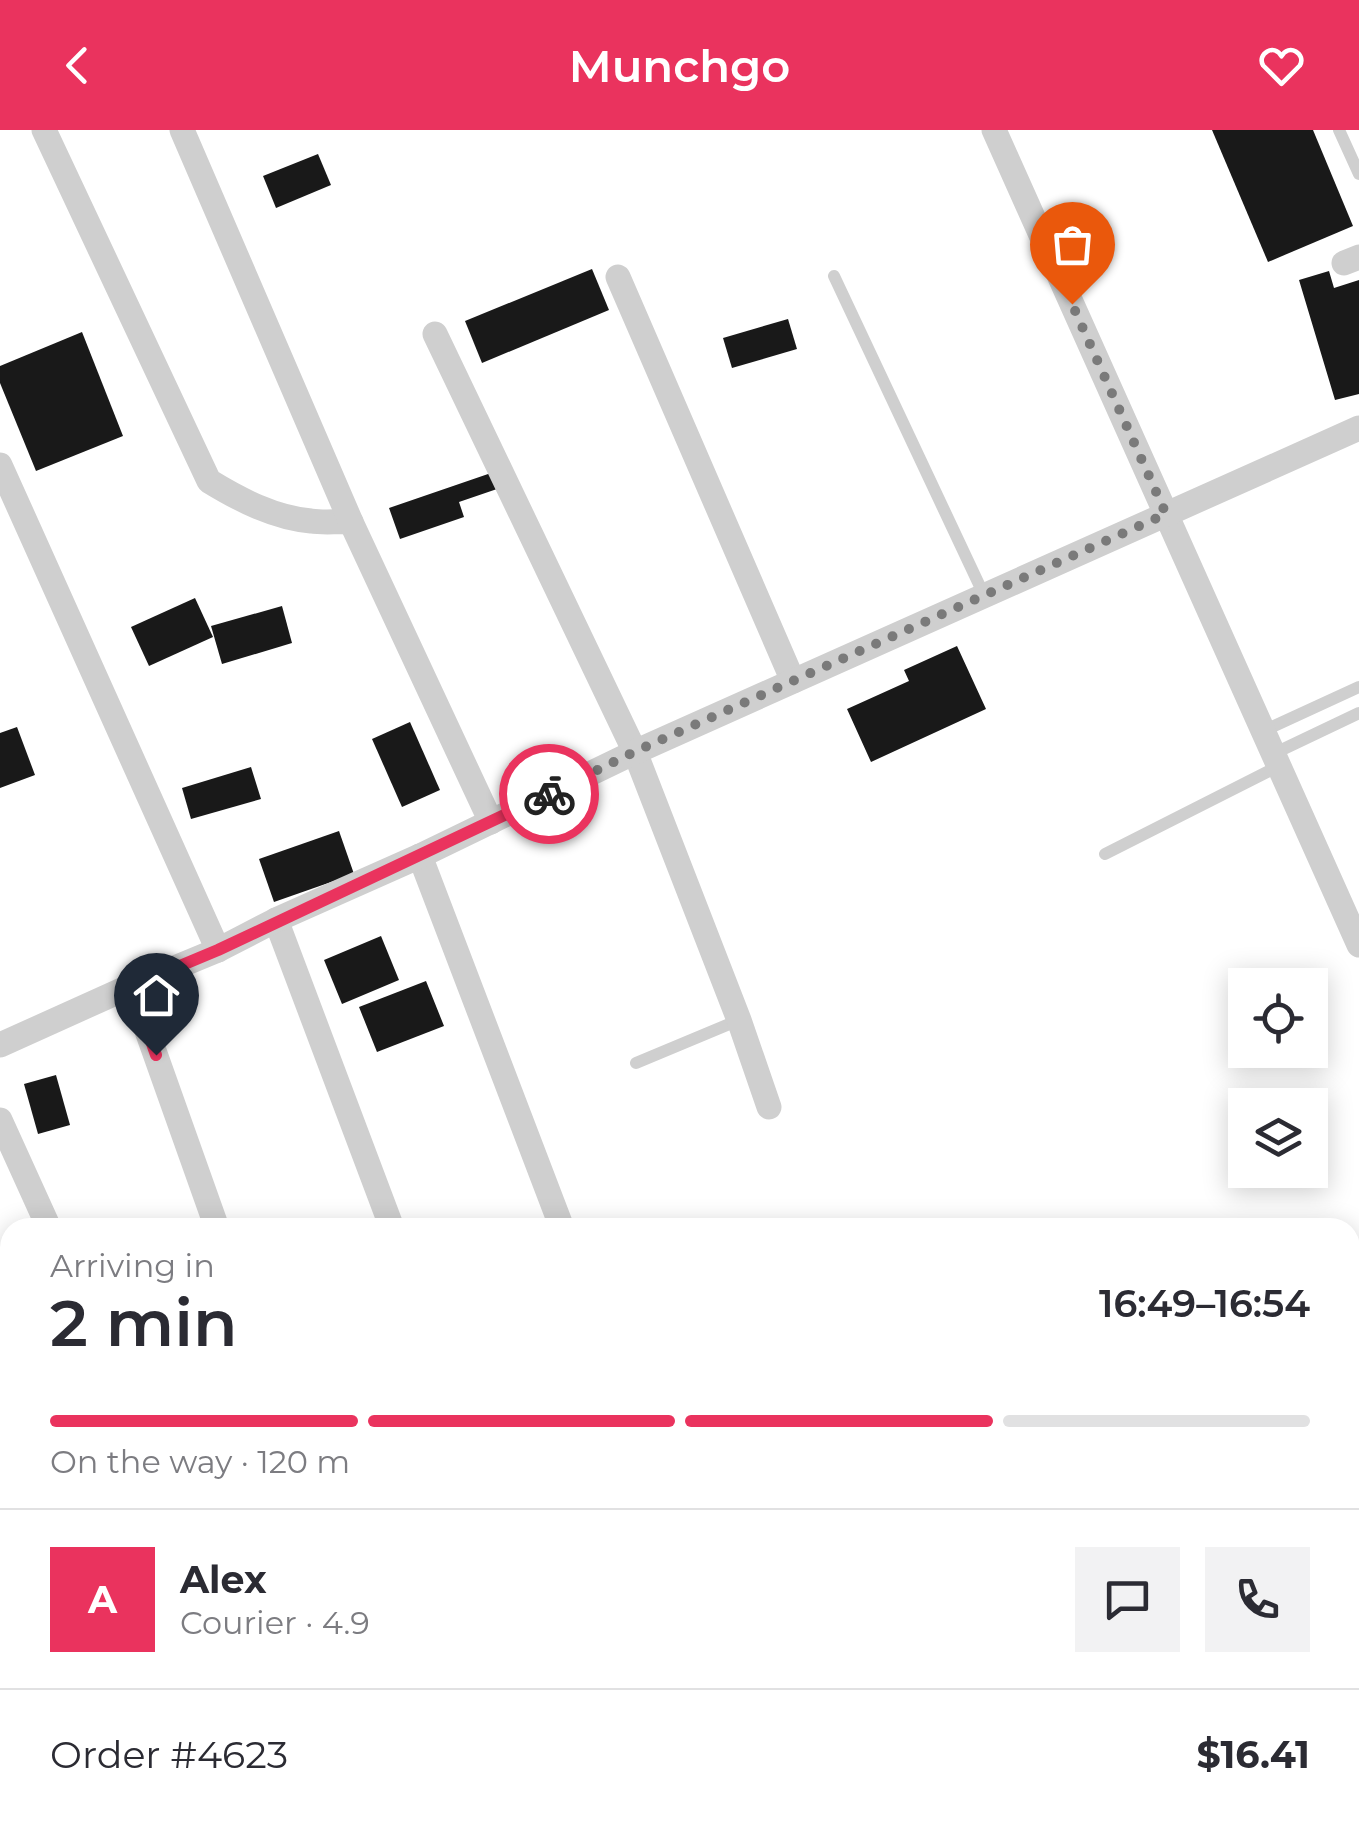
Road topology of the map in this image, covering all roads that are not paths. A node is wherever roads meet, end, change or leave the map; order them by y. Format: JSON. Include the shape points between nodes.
{"nodes":[{"id":1,"x":44,"y":130,"type":"edge"},
{"id":2,"x":182,"y":130,"type":"edge"},
{"id":3,"x":994,"y":130,"type":"edge"},
{"id":4,"x":1339,"y":130,"type":"edge"},
{"id":5,"x":1359,"y":174,"type":"edge"},
{"id":6,"x":834,"y":276,"type":"dead end"},
{"id":7,"x":618,"y":277,"type":"dead end"},
{"id":8,"x":435,"y":334,"type":"dead end"},
{"id":9,"x":1359,"y":428,"type":"edge"},
{"id":10,"x":0,"y":465,"type":"edge"},
{"id":11,"x":1166,"y":514,"type":"junction"},
{"id":12,"x":351,"y":522,"type":"junction"},
{"id":13,"x":984,"y":595,"type":"junction"},
{"id":14,"x":793,"y":681,"type":"junction"},
{"id":15,"x":1359,"y":687,"type":"edge"},
{"id":16,"x":1359,"y":713,"type":"edge"},
{"id":17,"x":1272,"y":750,"type":"junction"},
{"id":18,"x":634,"y":752,"type":"junction"},
{"id":19,"x":492,"y":822,"type":"junction"},
{"id":20,"x":1105,"y":854,"type":"dead end"},
{"id":21,"x":420,"y":856,"type":"junction"},
{"id":22,"x":276,"y":920,"type":"junction"},
{"id":23,"x":1359,"y":945,"type":"edge"},
{"id":24,"x":218,"y":950,"type":"junction"},
{"id":25,"x":132,"y":986,"type":"junction"},
{"id":26,"x":738,"y":1020,"type":"junction"},
{"id":27,"x":0,"y":1044,"type":"edge"},
{"id":28,"x":636,"y":1063,"type":"dead end"},
{"id":29,"x":769,"y":1107,"type":"dead end"},
{"id":30,"x":0,"y":1120,"type":"edge"},
{"id":31,"x":44,"y":1218,"type":"edge"},
{"id":32,"x":213,"y":1218,"type":"edge"},
{"id":33,"x":388,"y":1218,"type":"edge"},
{"id":34,"x":558,"y":1218,"type":"edge"}],
"edges":[{"from":1,"to":12,"type":"street","via":[[209,481],[273,512]]},
{"from":2,"to":12,"type":"street"},
{"from":3,"to":11,"type":"street"},
{"from":4,"to":5,"type":"lane"},
{"from":6,"to":13,"type":"lane"},
{"from":7,"to":14,"type":"street"},
{"from":8,"to":18,"type":"street"},
{"from":9,"to":11,"type":"street"},
{"from":10,"to":24,"type":"street"},
{"from":11,"to":13,"type":"street"},
{"from":11,"to":17,"type":"street"},
{"from":12,"to":19,"type":"street"},
{"from":13,"to":14,"type":"street"},
{"from":14,"to":18,"type":"street"},
{"from":15,"to":17,"type":"lane"},
{"from":16,"to":17,"type":"lane"},
{"from":17,"to":20,"type":"lane"},
{"from":17,"to":23,"type":"street"},
{"from":18,"to":19,"type":"street"},
{"from":18,"to":26,"type":"street"},
{"from":19,"to":21,"type":"street"},
{"from":21,"to":22,"type":"street"},
{"from":21,"to":34,"type":"street"},
{"from":22,"to":24,"type":"street"},
{"from":22,"to":33,"type":"street"},
{"from":24,"to":25,"type":"street"},
{"from":25,"to":27,"type":"street"},
{"from":25,"to":32,"type":"street"},
{"from":26,"to":28,"type":"lane"},
{"from":26,"to":29,"type":"street"},
{"from":30,"to":31,"type":"street"}]}
